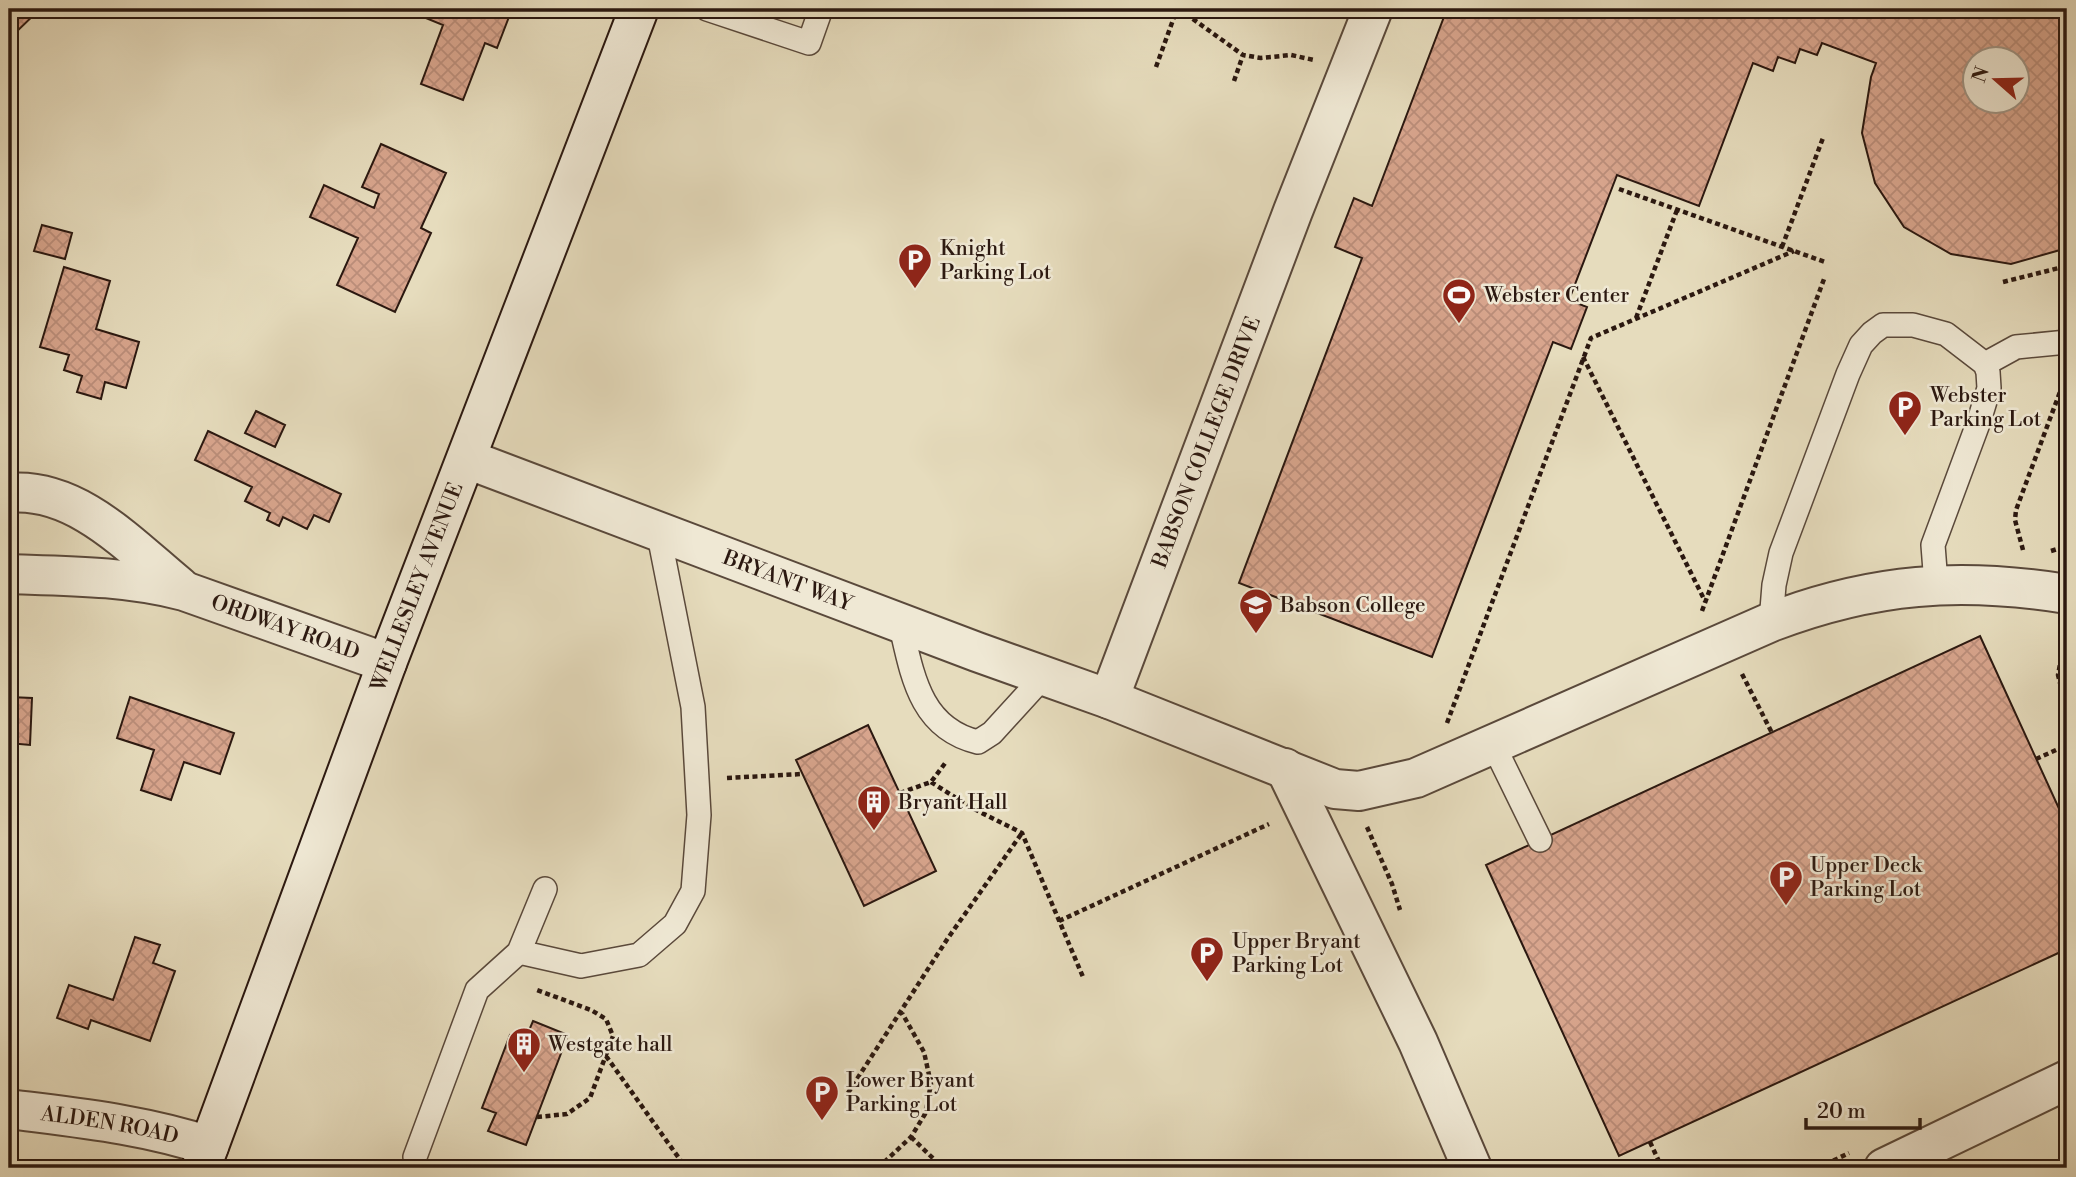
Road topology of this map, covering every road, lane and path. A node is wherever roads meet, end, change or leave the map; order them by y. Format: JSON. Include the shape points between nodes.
{"nodes":[{"id":1,"x":639,"y":9,"type":"edge"},
{"id":2,"x":707,"y":9,"type":"edge"},
{"id":3,"x":821,"y":9,"type":"edge"},
{"id":4,"x":1178,"y":9,"type":"edge"},
{"id":5,"x":1373,"y":9,"type":"edge"},
{"id":6,"x":1243,"y":55,"type":"junction"},
{"id":7,"x":1315,"y":60,"type":"dead end"},
{"id":8,"x":1156,"y":67,"type":"dead end"},
{"id":9,"x":1234,"y":81,"type":"dead end"},
{"id":10,"x":1823,"y":138,"type":"dead end"},
{"id":11,"x":1619,"y":189,"type":"dead end"},
{"id":12,"x":1677,"y":210,"type":"junction"},
{"id":13,"x":1782,"y":247,"type":"junction"},
{"id":14,"x":1794,"y":251,"type":"junction"},
{"id":15,"x":1825,"y":262,"type":"dead end"},
{"id":16,"x":2067,"y":266,"type":"edge"},
{"id":17,"x":1824,"y":279,"type":"dead end"},
{"id":18,"x":2003,"y":282,"type":"dead end"},
{"id":19,"x":1636,"y":319,"type":"junction"},
{"id":20,"x":2067,"y":342,"type":"edge"},
{"id":21,"x":1583,"y":357,"type":"junction"},
{"id":22,"x":1985,"y":364,"type":"junction"},
{"id":23,"x":2067,"y":372,"type":"edge"},
{"id":24,"x":467,"y":459,"type":"junction"},
{"id":25,"x":9,"y":493,"type":"edge"},
{"id":26,"x":658,"y":530,"type":"junction"},
{"id":27,"x":2026,"y":558,"type":"dead end"},
{"id":28,"x":9,"y":573,"type":"edge"},
{"id":29,"x":1937,"y":584,"type":"junction"},
{"id":30,"x":184,"y":591,"type":"junction"},
{"id":31,"x":2067,"y":594,"type":"edge"},
{"id":32,"x":1706,"y":602,"type":"junction"},
{"id":33,"x":1701,"y":615,"type":"dead end"},
{"id":34,"x":900,"y":622,"type":"junction"},
{"id":35,"x":1771,"y":622,"type":"junction"},
{"id":36,"x":2066,"y":624,"type":"edge"},
{"id":37,"x":2065,"y":656,"type":"edge"},
{"id":38,"x":387,"y":663,"type":"junction"},
{"id":39,"x":1738,"y":667,"type":"dead end"},
{"id":40,"x":1044,"y":676,"type":"junction"},
{"id":41,"x":1109,"y":699,"type":"junction"},
{"id":42,"x":2067,"y":711,"type":"edge"},
{"id":43,"x":1445,"y":727,"type":"dead end"},
{"id":44,"x":1772,"y":733,"type":"dead end"},
{"id":45,"x":963,"y":738,"type":"junction"},
{"id":46,"x":1493,"y":744,"type":"junction"},
{"id":47,"x":2067,"y":745,"type":"edge"},
{"id":48,"x":2036,"y":759,"type":"dead end"},
{"id":49,"x":1285,"y":768,"type":"junction"},
{"id":50,"x":802,"y":774,"type":"dead end"},
{"id":51,"x":698,"y":779,"type":"junction"},
{"id":52,"x":931,"y":782,"type":"junction"},
{"id":53,"x":900,"y":793,"type":"dead end"},
{"id":54,"x":1302,"y":802,"type":"junction"},
{"id":55,"x":1022,"y":833,"type":"junction"},
{"id":56,"x":1540,"y":840,"type":"dead end"},
{"id":57,"x":545,"y":889,"type":"dead end"},
{"id":58,"x":1059,"y":921,"type":"junction"},
{"id":59,"x":519,"y":952,"type":"junction"},
{"id":60,"x":499,"y":970,"type":"junction"},
{"id":61,"x":1083,"y":977,"type":"dead end"},
{"id":62,"x":902,"y":1013,"type":"junction"},
{"id":63,"x":606,"y":1056,"type":"junction"},
{"id":64,"x":2067,"y":1080,"type":"edge"},
{"id":65,"x":848,"y":1093,"type":"dead end"},
{"id":66,"x":9,"y":1109,"type":"edge"},
{"id":67,"x":537,"y":1117,"type":"dead end"},
{"id":68,"x":911,"y":1138,"type":"junction"},
{"id":69,"x":1650,"y":1142,"type":"dead end"},
{"id":70,"x":205,"y":1157,"type":"edge"},
{"id":71,"x":415,"y":1157,"type":"dead end"},
{"id":72,"x":685,"y":1168,"type":"edge"},
{"id":73,"x":878,"y":1168,"type":"edge"},
{"id":74,"x":943,"y":1168,"type":"edge"},
{"id":75,"x":1472,"y":1168,"type":"edge"},
{"id":76,"x":1662,"y":1168,"type":"edge"},
{"id":77,"x":1884,"y":1168,"type":"edge"}],
"edges":[{"from":1,"to":24,"type":"street","name":"WELLESLEY AVENUE"},
{"from":2,"to":3,"type":"lane","via":[[808,43]]},
{"from":4,"to":6,"type":"path"},
{"from":4,"to":8,"type":"path"},
{"from":5,"to":41,"type":"street","name":"BABSON COLLEGE DRIVE"},
{"from":6,"to":7,"type":"path"},
{"from":6,"to":9,"type":"path"},
{"from":10,"to":13,"type":"path"},
{"from":11,"to":12,"type":"path"},
{"from":12,"to":13,"type":"path"},
{"from":12,"to":19,"type":"path"},
{"from":13,"to":14,"type":"path"},
{"from":14,"to":15,"type":"path"},
{"from":14,"to":19,"type":"path"},
{"from":16,"to":18,"type":"path"},
{"from":17,"to":32,"type":"path"},
{"from":19,"to":21,"type":"path","via":[[1591,338]]},
{"from":20,"to":22,"type":"lane","via":[[2016,346]]},
{"from":21,"to":32,"type":"path"},
{"from":21,"to":43,"type":"path"},
{"from":22,"to":29,"type":"lane","via":[[1989,388],[1933,545]]},
{"from":22,"to":35,"type":"lane","via":[[1946,334],[1913,325],[1883,325],[1871,332],[1848,374],[1781,554]]},
{"from":23,"to":27,"type":"path","via":[[2016,510]]},
{"from":24,"to":26,"type":"street","name":"BRYANT WAY"},
{"from":24,"to":38,"type":"street","name":"WELLESLEY AVENUE"},
{"from":25,"to":30,"type":"street","name":"ORDWAY ROAD","via":[[42,495],[80,510]]},
{"from":26,"to":34,"type":"street","name":"BRYANT WAY"},
{"from":26,"to":51,"type":"lane","via":[[693,707]]},
{"from":28,"to":30,"type":"street","name":"ORDWAY ROAD","via":[[124,579]]},
{"from":29,"to":31,"type":"street"},
{"from":29,"to":35,"type":"street","via":[[1866,593]]},
{"from":30,"to":38,"type":"street","name":"ORDWAY ROAD"},
{"from":32,"to":33,"type":"path"},
{"from":34,"to":40,"type":"street","name":"BRYANT WAY"},
{"from":34,"to":45,"type":"lane","via":[[913,677],[932,718]]},
{"from":35,"to":46,"type":"street"},
{"from":36,"to":37,"type":"path"},
{"from":37,"to":42,"type":"path","via":[[2059,675]]},
{"from":38,"to":70,"type":"street","name":"WELLESLEY AVENUE"},
{"from":39,"to":44,"type":"path"},
{"from":40,"to":41,"type":"street","name":"BRYANT WAY"},
{"from":40,"to":45,"type":"lane","via":[[992,733],[978,742]]},
{"from":41,"to":49,"type":"street"},
{"from":45,"to":52,"type":"path"},
{"from":46,"to":49,"type":"street","via":[[1416,778],[1359,790],[1335,789]]},
{"from":46,"to":56,"type":"lane"},
{"from":47,"to":48,"type":"path"},
{"from":49,"to":54,"type":"street"},
{"from":50,"to":51,"type":"path"},
{"from":51,"to":59,"type":"lane","via":[[693,891],[676,924],[639,955],[581,966]]},
{"from":52,"to":53,"type":"path"},
{"from":52,"to":55,"type":"path"},
{"from":54,"to":58,"type":"path","via":[[1262,828]]},
{"from":54,"to":75,"type":"street","via":[[1418,1042]]},
{"from":55,"to":58,"type":"path"},
{"from":55,"to":62,"type":"path"},
{"from":57,"to":59,"type":"lane"},
{"from":58,"to":61,"type":"path"},
{"from":59,"to":60,"type":"lane"},
{"from":60,"to":63,"type":"path","via":[[606,1019],[613,1036]]},
{"from":60,"to":71,"type":"lane","via":[[477,990]]},
{"from":62,"to":65,"type":"path"},
{"from":62,"to":68,"type":"path","via":[[924,1052],[931,1083],[925,1114]]},
{"from":63,"to":67,"type":"path","via":[[590,1098],[567,1114]]},
{"from":63,"to":72,"type":"path"},
{"from":64,"to":77,"type":"street"},
{"from":66,"to":70,"type":"street","name":"ALDEN ROAD","via":[[156,1130]]},
{"from":68,"to":73,"type":"path"},
{"from":68,"to":74,"type":"path"},
{"from":69,"to":76,"type":"path"}]}
